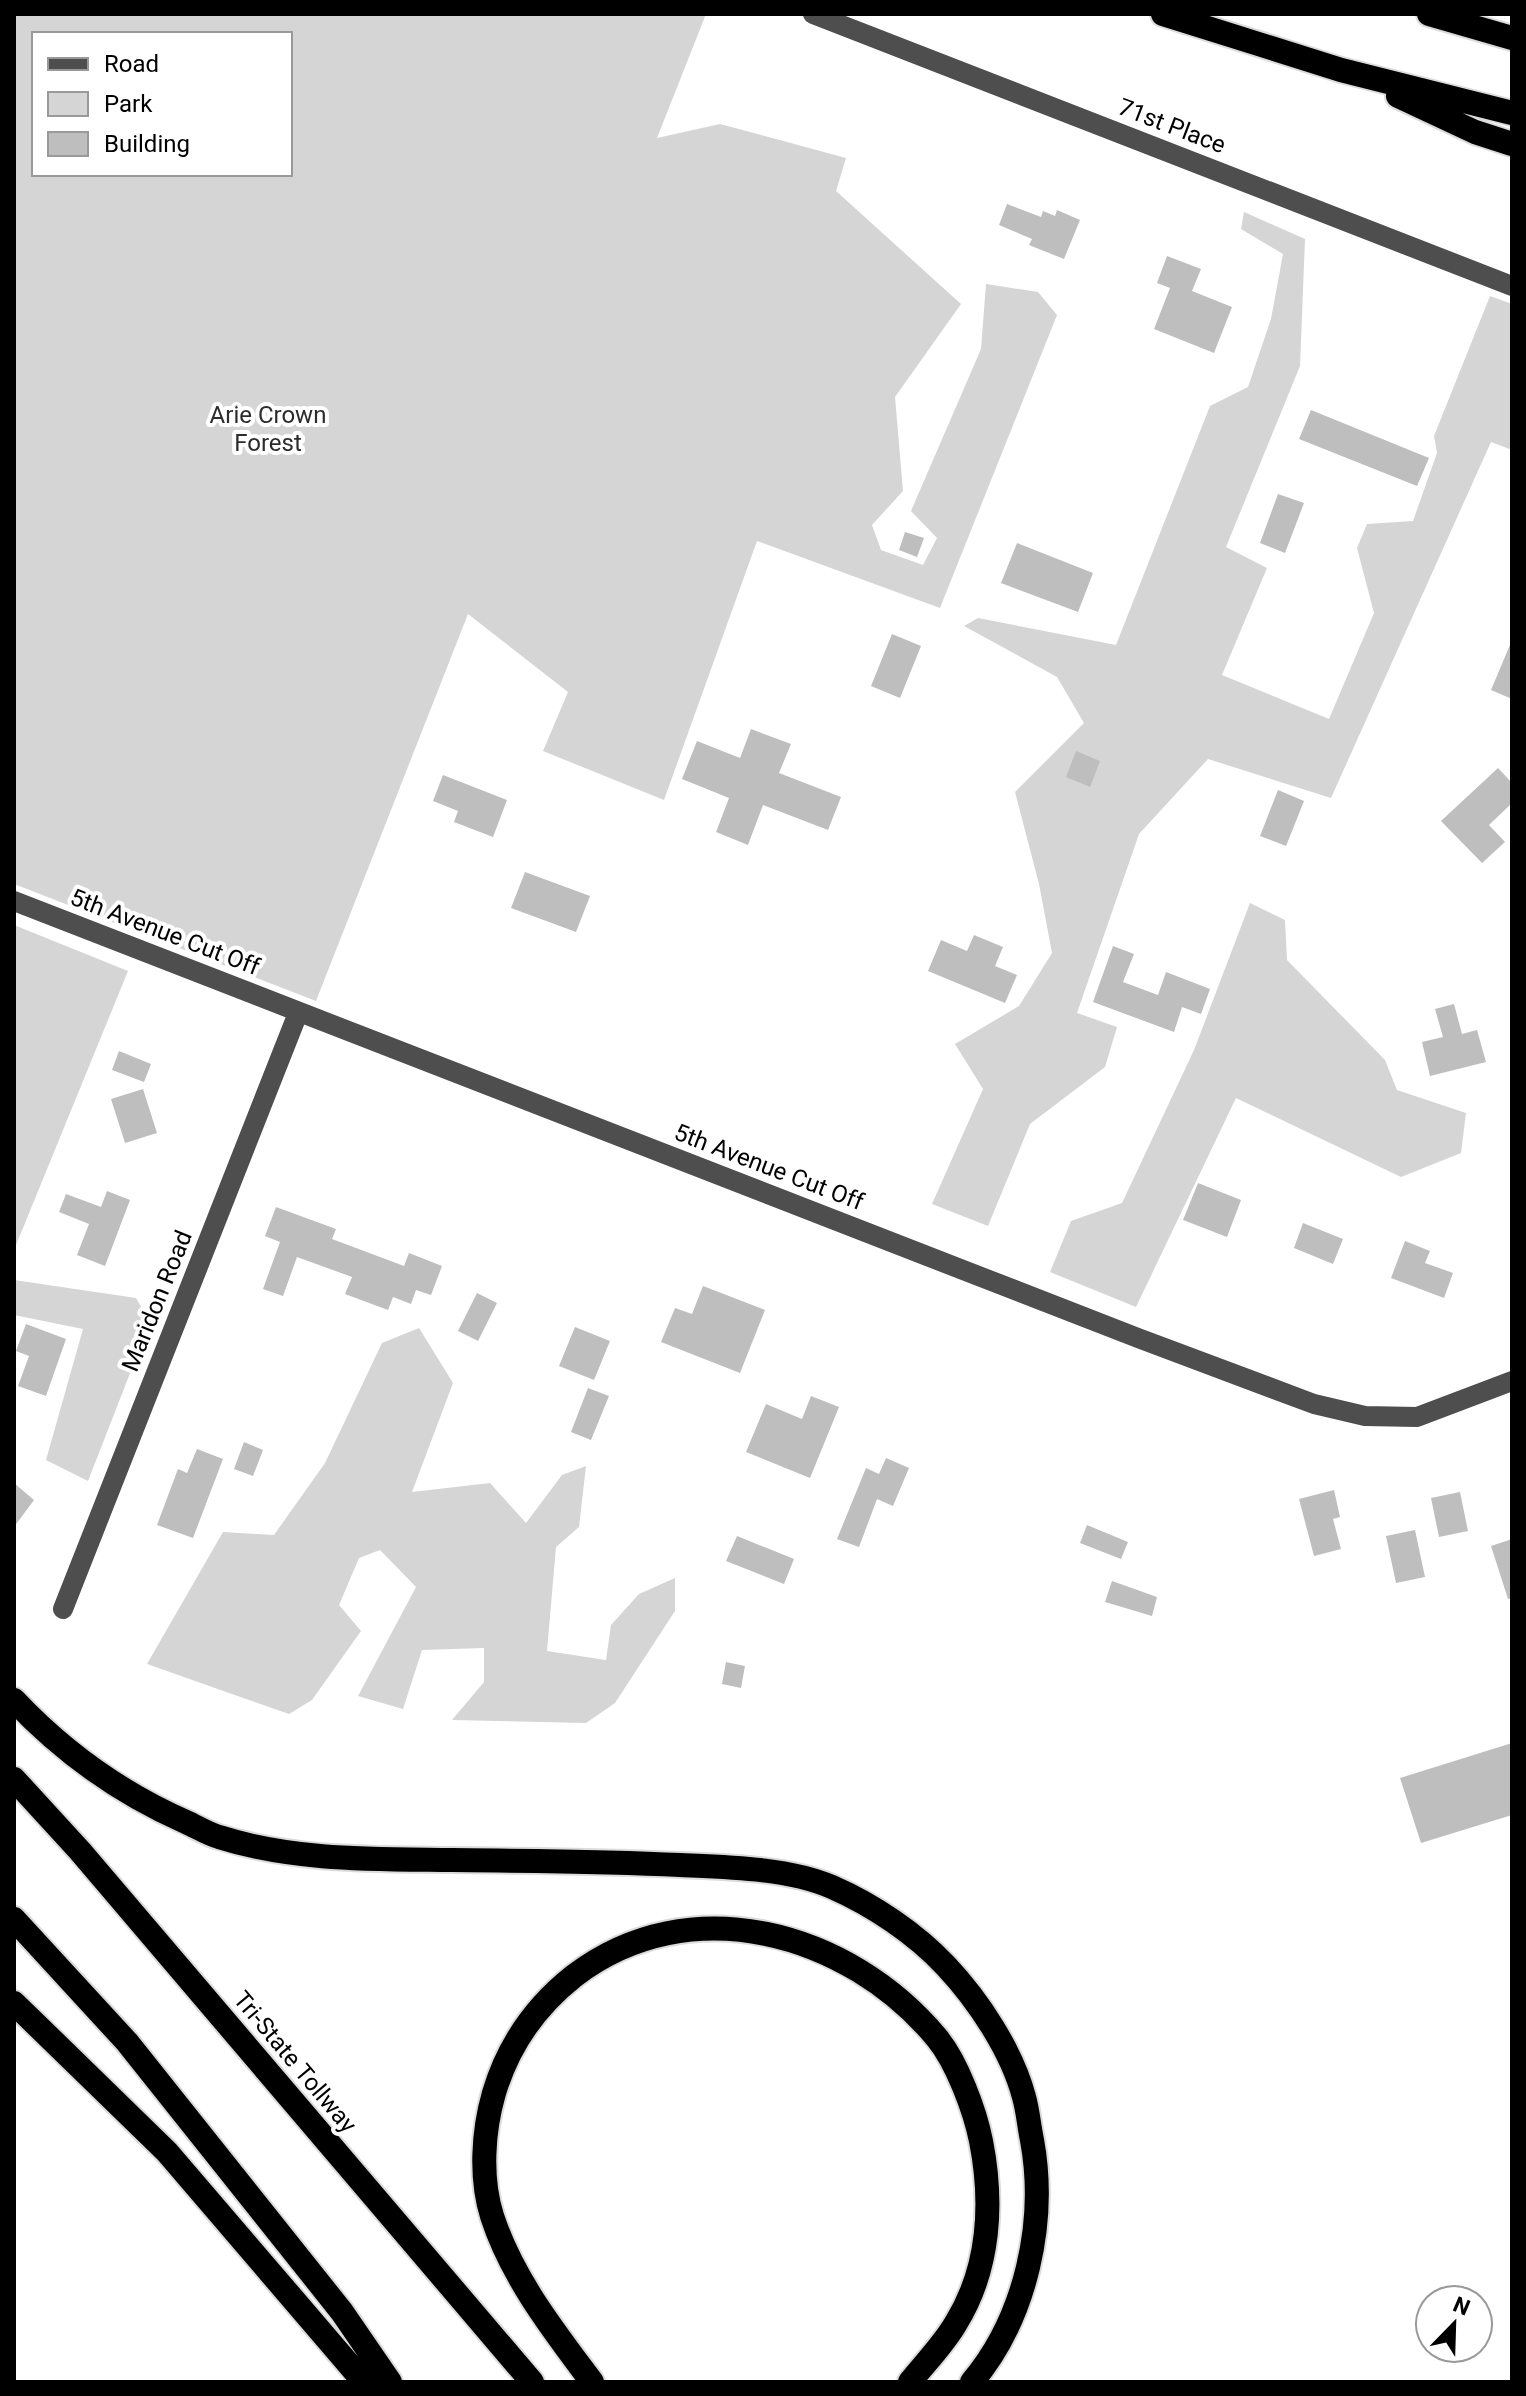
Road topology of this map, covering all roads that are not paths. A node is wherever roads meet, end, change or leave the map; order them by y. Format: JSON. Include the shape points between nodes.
{"nodes":[{"id":1,"x":813,"y":14,"type":"edge"},
{"id":2,"x":1163,"y":14,"type":"edge"},
{"id":3,"x":1429,"y":14,"type":"edge"},
{"id":4,"x":1512,"y":38,"type":"edge"},
{"id":5,"x":1341,"y":70,"type":"junction"},
{"id":6,"x":1512,"y":113,"type":"edge"},
{"id":7,"x":1512,"y":144,"type":"edge"},
{"id":8,"x":1512,"y":286,"type":"edge"},
{"id":9,"x":14,"y":901,"type":"edge"},
{"id":10,"x":298,"y":1013,"type":"junction"},
{"id":11,"x":1512,"y":1381,"type":"edge"},
{"id":12,"x":63,"y":1609,"type":"dead end"},
{"id":13,"x":14,"y":1700,"type":"edge"},
{"id":14,"x":14,"y":1779,"type":"edge"},
{"id":15,"x":14,"y":1919,"type":"edge"},
{"id":16,"x":14,"y":2003,"type":"edge"},
{"id":17,"x":526,"y":2373,"type":"edge"},
{"id":18,"x":364,"y":2382,"type":"edge"},
{"id":19,"x":390,"y":2382,"type":"edge"},
{"id":20,"x":592,"y":2382,"type":"edge"},
{"id":21,"x":910,"y":2382,"type":"edge"},
{"id":22,"x":972,"y":2382,"type":"edge"}],
"edges":[{"from":1,"to":8,"type":"street","name":"71st Place"},
{"from":2,"to":5,"type":"highway"},
{"from":3,"to":4,"type":"highway"},
{"from":5,"to":6,"type":"highway"},
{"from":5,"to":7,"type":"highway"},
{"from":9,"to":10,"type":"street","name":"5th Avenue Cut Off"},
{"from":10,"to":11,"type":"street","name":"5th Avenue Cut Off","via":[[1314,1404],[1365,1416],[1417,1417]]},
{"from":10,"to":12,"type":"street","name":"Maridon Road"},
{"from":13,"to":22,"type":"highway","via":[[88,1767],[154,1808],[218,1837],[336,1859],[603,1861],[757,1869],[829,1885],[880,1913],[930,1950],[968,1990],[998,2035],[1024,2094],[1035,2156],[1036,2210],[1028,2270],[1006,2328]]},
{"from":14,"to":17,"type":"highway","name":"Tri-State Tollway"},
{"from":15,"to":19,"type":"highway","via":[[127,2042],[342,2312]]},
{"from":16,"to":18,"type":"highway","via":[[167,2152]]},
{"from":20,"to":21,"type":"highway","via":[[509,2256],[491,2214],[485,2146],[488,2113],[501,2072],[524,2026],[558,1989],[593,1962],[638,1941],[677,1931],[744,1929],[796,1942],[852,1966],[895,1993],[939,2040],[977,2122],[988,2176],[988,2225],[978,2276],[957,2322]]}]}
